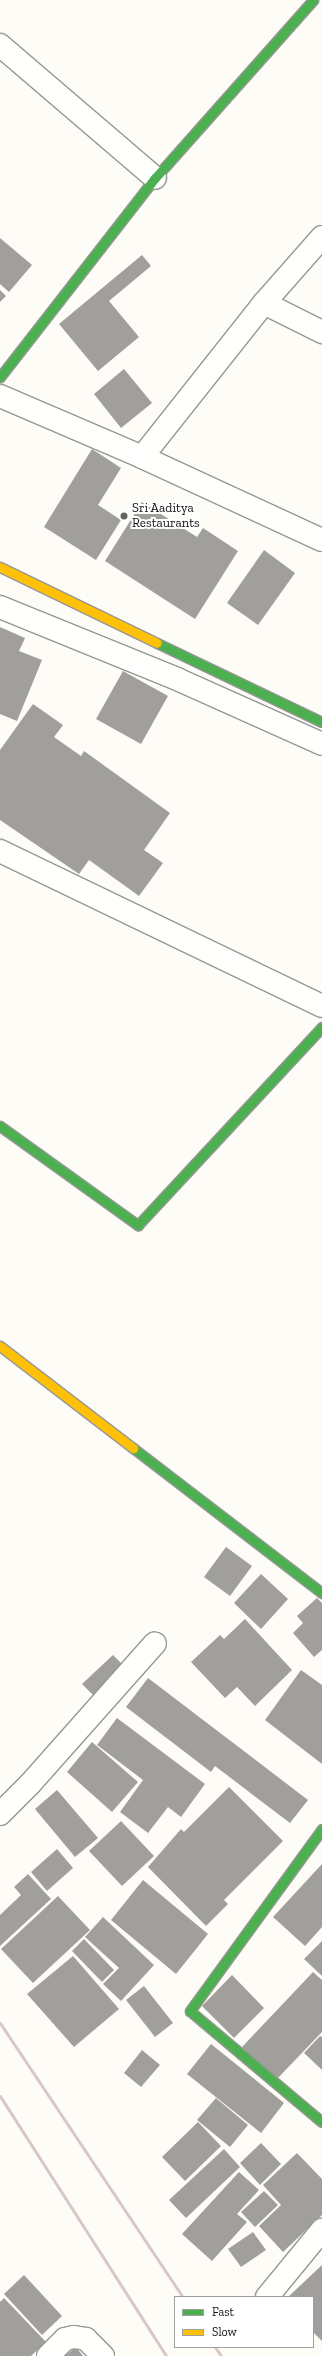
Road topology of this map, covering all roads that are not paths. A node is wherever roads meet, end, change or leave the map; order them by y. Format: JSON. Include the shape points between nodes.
{"nodes":[{"id":1,"x":313,"y":0,"type":"edge"},
{"id":2,"x":0,"y":45,"type":"edge"},
{"id":3,"x":156,"y":178,"type":"junction"},
{"id":4,"x":322,"y":237,"type":"edge"},
{"id":5,"x":264,"y":303,"type":"junction"},
{"id":6,"x":322,"y":332,"type":"edge"},
{"id":7,"x":0,"y":377,"type":"edge"},
{"id":8,"x":0,"y":396,"type":"edge"},
{"id":9,"x":142,"y":457,"type":"junction"},
{"id":10,"x":322,"y":540,"type":"edge"},
{"id":11,"x":0,"y":567,"type":"edge"},
{"id":12,"x":0,"y":607,"type":"edge"},
{"id":13,"x":322,"y":722,"type":"edge"},
{"id":14,"x":322,"y":744,"type":"edge"},
{"id":15,"x":0,"y":851,"type":"edge"},
{"id":16,"x":322,"y":1006,"type":"edge"},
{"id":17,"x":322,"y":1027,"type":"edge"},
{"id":18,"x":0,"y":1126,"type":"edge"},
{"id":19,"x":0,"y":1346,"type":"edge"},
{"id":20,"x":322,"y":1594,"type":"edge"},
{"id":21,"x":155,"y":1644,"type":"dead end"},
{"id":22,"x":0,"y":1814,"type":"edge"},
{"id":23,"x":322,"y":1829,"type":"edge"},
{"id":24,"x":322,"y":2122,"type":"edge"},
{"id":25,"x":322,"y":2230,"type":"edge"},
{"id":26,"x":268,"y":2296,"type":"edge"},
{"id":27,"x":48,"y":2356,"type":"edge"},
{"id":28,"x":103,"y":2356,"type":"edge"}],
"edges":[{"from":1,"to":3,"type":"street"},
{"from":2,"to":3,"type":"street"},
{"from":3,"to":7,"type":"street"},
{"from":4,"to":5,"type":"street"},
{"from":5,"to":6,"type":"street"},
{"from":5,"to":9,"type":"street"},
{"from":8,"to":9,"type":"street"},
{"from":9,"to":10,"type":"street"},
{"from":11,"to":13,"type":"street"},
{"from":12,"to":14,"type":"street","via":[[177,679]]},
{"from":15,"to":16,"type":"street"},
{"from":17,"to":18,"type":"street","via":[[138,1225]]},
{"from":19,"to":20,"type":"street"},
{"from":21,"to":22,"type":"street"},
{"from":23,"to":24,"type":"street","via":[[190,2011]]},
{"from":25,"to":26,"type":"street"},
{"from":27,"to":28,"type":"street","via":[[65,2339],[74,2337],[86,2339]]}]}
